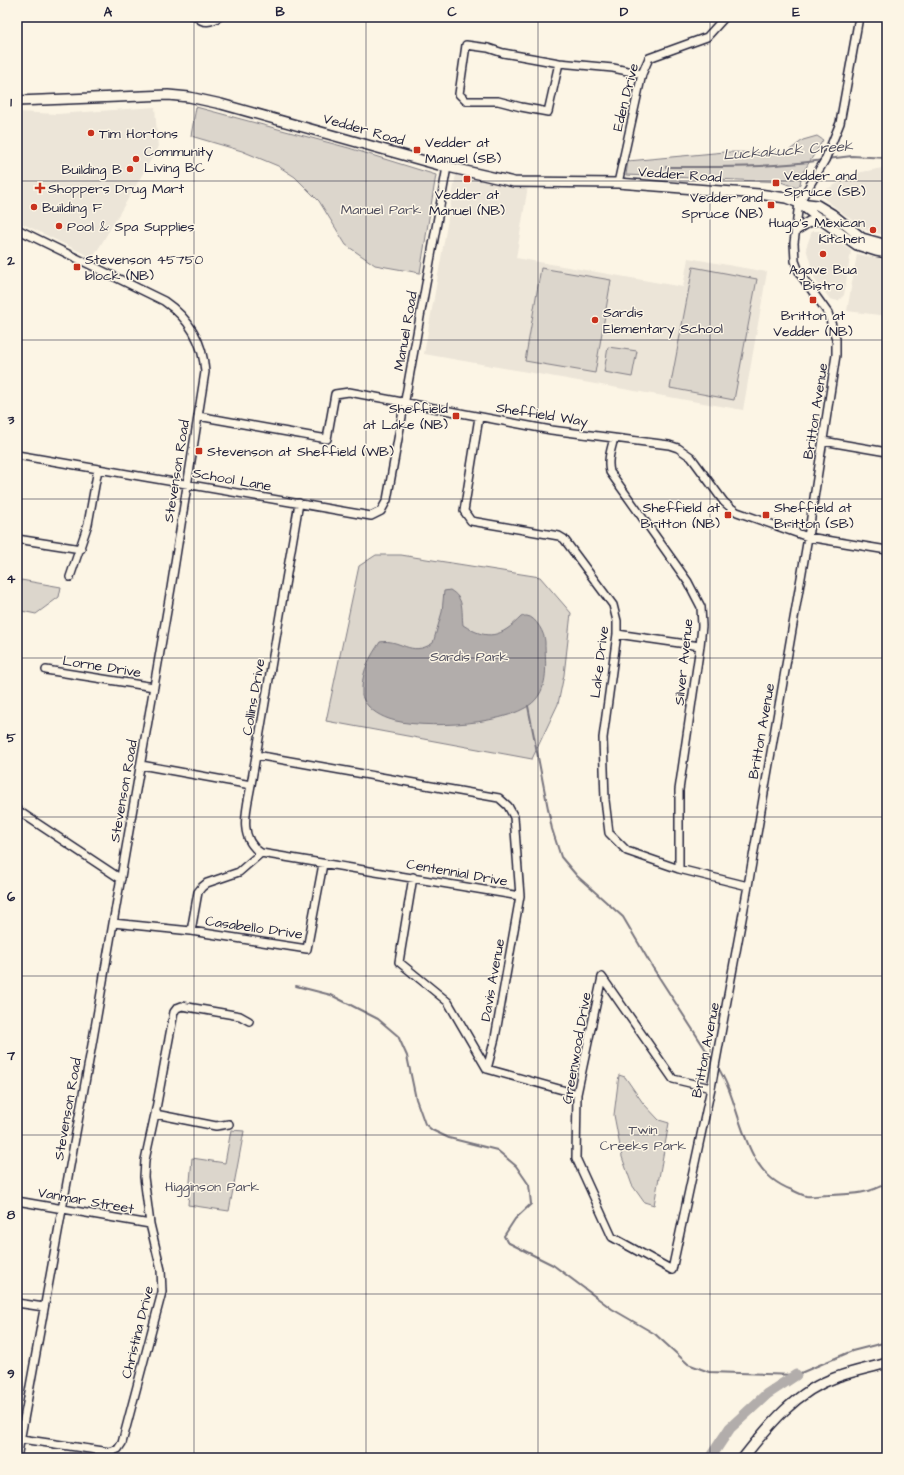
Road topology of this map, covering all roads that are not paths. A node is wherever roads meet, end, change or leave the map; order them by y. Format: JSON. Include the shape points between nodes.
{"nodes":[{"id":1,"x":197,"y":17,"type":"edge"},
{"id":2,"x":219,"y":17,"type":"edge"},
{"id":3,"x":725,"y":17,"type":"edge"},
{"id":4,"x":859,"y":17,"type":"edge"},
{"id":5,"x":559,"y":63,"type":"junction"},
{"id":6,"x":642,"y":74,"type":"junction"},
{"id":7,"x":17,"y":101,"type":"edge"},
{"id":8,"x":447,"y":167,"type":"junction"},
{"id":9,"x":618,"y":183,"type":"junction"},
{"id":10,"x":799,"y":203,"type":"junction"},
{"id":11,"x":822,"y":219,"type":"junction"},
{"id":12,"x":17,"y":229,"type":"edge"},
{"id":13,"x":796,"y":230,"type":"junction"},
{"id":14,"x":887,"y":245,"type":"edge"},
{"id":15,"x":887,"y":253,"type":"edge"},
{"id":16,"x":406,"y":403,"type":"junction"},
{"id":17,"x":198,"y":416,"type":"junction"},
{"id":18,"x":479,"y":417,"type":"junction"},
{"id":19,"x":614,"y":438,"type":"junction"},
{"id":20,"x":824,"y":441,"type":"junction"},
{"id":21,"x":887,"y":452,"type":"edge"},
{"id":22,"x":17,"y":455,"type":"edge"},
{"id":23,"x":98,"y":469,"type":"junction"},
{"id":24,"x":187,"y":484,"type":"junction"},
{"id":25,"x":387,"y":500,"type":"joint"},
{"id":26,"x":299,"y":503,"type":"junction"},
{"id":27,"x":808,"y":537,"type":"junction"},
{"id":28,"x":17,"y":539,"type":"edge"},
{"id":29,"x":81,"y":549,"type":"junction"},
{"id":30,"x":887,"y":550,"type":"edge"},
{"id":31,"x":70,"y":577,"type":"dead end"},
{"id":32,"x":617,"y":634,"type":"junction"},
{"id":33,"x":700,"y":646,"type":"junction"},
{"id":34,"x":46,"y":670,"type":"dead end"},
{"id":35,"x":154,"y":687,"type":"junction"},
{"id":36,"x":256,"y":755,"type":"junction"},
{"id":37,"x":141,"y":765,"type":"junction"},
{"id":38,"x":251,"y":785,"type":"junction"},
{"id":39,"x":17,"y":810,"type":"edge"},
{"id":40,"x":261,"y":853,"type":"junction"},
{"id":41,"x":323,"y":864,"type":"junction"},
{"id":42,"x":679,"y":869,"type":"junction"},
{"id":43,"x":413,"y":877,"type":"junction"},
{"id":44,"x":121,"y":879,"type":"junction"},
{"id":45,"x":748,"y":886,"type":"junction"},
{"id":46,"x":520,"y":896,"type":"junction"},
{"id":47,"x":113,"y":923,"type":"junction"},
{"id":48,"x":191,"y":931,"type":"junction"},
{"id":49,"x":249,"y":1021,"type":"dead end"},
{"id":50,"x":487,"y":1069,"type":"junction"},
{"id":51,"x":711,"y":1088,"type":"junction"},
{"id":52,"x":577,"y":1094,"type":"junction"},
{"id":53,"x":155,"y":1114,"type":"junction"},
{"id":54,"x":228,"y":1124,"type":"dead end"},
{"id":55,"x":17,"y":1201,"type":"edge"},
{"id":56,"x":62,"y":1209,"type":"junction"},
{"id":57,"x":150,"y":1224,"type":"junction"},
{"id":58,"x":672,"y":1270,"type":"joint"},
{"id":59,"x":17,"y":1303,"type":"edge"},
{"id":60,"x":44,"y":1307,"type":"junction"},
{"id":61,"x":887,"y":1363,"type":"edge"},
{"id":62,"x":21,"y":1439,"type":"junction"},
{"id":63,"x":18,"y":1458,"type":"edge"},
{"id":64,"x":743,"y":1458,"type":"edge"}],
"edges":[{"from":1,"to":2,"type":"street","via":[[207,22]]},
{"from":3,"to":6,"type":"street","name":"Eden Drive","via":[[707,37],[649,58]]},
{"from":4,"to":10,"type":"street","via":[[840,124],[825,160]]},
{"from":5,"to":5,"type":"street","via":[[466,45],[459,94],[466,101],[498,101],[548,112]]},
{"from":5,"to":6,"type":"street","via":[[613,68]]},
{"from":6,"to":9,"type":"street","name":"Eden Drive"},
{"from":7,"to":8,"type":"main road","name":"Vedder Road","via":[[189,97]]},
{"from":8,"to":9,"type":"main road","name":"Vedder Road","via":[[514,182]]},
{"from":8,"to":16,"type":"street","name":"Manuel Road"},
{"from":9,"to":10,"type":"main road","name":"Vedder Road","via":[[759,194],[786,198]]},
{"from":10,"to":11,"type":"main road","name":"Vedder Road"},
{"from":10,"to":13,"type":"street","name":"Britton Avenue"},
{"from":10,"to":14,"type":"main road","name":"Vedder Road","via":[[818,205],[862,238]]},
{"from":11,"to":13,"type":"main road","via":[[809,222]]},
{"from":11,"to":15,"type":"main road","name":"Vedder Road","via":[[857,245]]},
{"from":12,"to":17,"type":"street","name":"Stevenson Road","via":[[164,301],[182,315],[194,332],[204,364],[204,385]]},
{"from":13,"to":20,"type":"street","name":"Britton Avenue","via":[[795,261],[807,285],[824,305],[836,339]]},
{"from":16,"to":17,"type":"street","name":"Sheffield Way","via":[[349,392],[335,394],[327,439]]},
{"from":16,"to":18,"type":"street","name":"Sheffield Way"},
{"from":16,"to":25,"type":"street","name":"Manuel Road"},
{"from":17,"to":24,"type":"street","name":"Stevenson Road"},
{"from":18,"to":19,"type":"street","name":"Sheffield Way","via":[[562,432]]},
{"from":18,"to":32,"type":"street","name":"Lake Drive","via":[[464,511],[466,516],[471,521],[564,538],[613,605],[618,621]]},
{"from":19,"to":27,"type":"street","name":"Sheffield Way","via":[[669,445],[682,450],[692,456],[730,508]]},
{"from":19,"to":33,"type":"street","name":"Silver Avenue","via":[[609,456],[610,472],[688,582],[701,607]]},
{"from":20,"to":21,"type":"street"},
{"from":20,"to":27,"type":"street","name":"Britton Avenue"},
{"from":22,"to":23,"type":"street","name":"School Lane"},
{"from":23,"to":24,"type":"street","name":"School Lane"},
{"from":23,"to":29,"type":"street"},
{"from":24,"to":26,"type":"street","name":"School Lane"},
{"from":24,"to":35,"type":"street","name":"Stevenson Road"},
{"from":25,"to":26,"type":"street","name":"School Lane","via":[[381,512],[371,516]]},
{"from":26,"to":36,"type":"street","name":"Collins Drive"},
{"from":27,"to":30,"type":"street","name":"Sheffield Way"},
{"from":27,"to":45,"type":"street","name":"Britton Avenue"},
{"from":28,"to":29,"type":"street"},
{"from":29,"to":31,"type":"street"},
{"from":32,"to":33,"type":"street"},
{"from":32,"to":42,"type":"street","name":"Lake Drive","via":[[603,738],[608,833],[627,851]]},
{"from":33,"to":42,"type":"street","name":"Silver Avenue","via":[[679,790]]},
{"from":34,"to":35,"type":"street","name":"Lorne Drive"},
{"from":35,"to":37,"type":"street","name":"Stevenson Road"},
{"from":36,"to":38,"type":"street","name":"Collins Drive"},
{"from":36,"to":46,"type":"street","name":"Centennial Drive","via":[[498,798],[508,806],[514,817]]},
{"from":37,"to":38,"type":"street"},
{"from":37,"to":44,"type":"street","name":"Stevenson Road"},
{"from":38,"to":40,"type":"street","via":[[245,819],[246,835],[255,849]]},
{"from":39,"to":44,"type":"street"},
{"from":40,"to":41,"type":"street","name":"Centennial Drive"},
{"from":40,"to":48,"type":"street","via":[[239,872],[202,887],[198,892]]},
{"from":41,"to":43,"type":"street","name":"Centennial Drive"},
{"from":41,"to":48,"type":"street","name":"Casabello Drive","via":[[307,949]]},
{"from":42,"to":45,"type":"street","name":"Lake Drive"},
{"from":43,"to":46,"type":"street","name":"Centennial Drive"},
{"from":43,"to":50,"type":"street","via":[[399,962],[448,1002]]},
{"from":44,"to":47,"type":"street","name":"Stevenson Road"},
{"from":45,"to":51,"type":"street","name":"Britton Avenue"},
{"from":46,"to":50,"type":"street","name":"Davis Avenue","via":[[495,1038]]},
{"from":47,"to":48,"type":"street","name":"Casabello Drive"},
{"from":47,"to":56,"type":"street","name":"Stevenson Road"},
{"from":49,"to":53,"type":"street","name":"Christina Drive","via":[[240,1016],[182,1006],[177,1008],[174,1012]]},
{"from":50,"to":52,"type":"street"},
{"from":51,"to":52,"type":"street","name":"Greenwood Drive","via":[[673,1079],[602,977]]},
{"from":51,"to":58,"type":"street","name":"Britton Avenue"},
{"from":52,"to":58,"type":"street","name":"Greenwood Drive","via":[[576,1158],[612,1237]]},
{"from":53,"to":54,"type":"street","via":[[216,1126]]},
{"from":53,"to":57,"type":"street","name":"Christina Drive","via":[[144,1177]]},
{"from":55,"to":56,"type":"street","name":"Vanmar Street"},
{"from":56,"to":57,"type":"street","name":"Vanmar Street"},
{"from":56,"to":60,"type":"street","name":"Stevenson Road"},
{"from":57,"to":62,"type":"street","name":"Christina Drive","via":[[161,1270],[162,1292],[122,1443],[118,1449],[110,1452]]},
{"from":59,"to":60,"type":"street"},
{"from":60,"to":62,"type":"street","name":"Stevenson Road"},
{"from":61,"to":64,"type":"main road","via":[[836,1377],[801,1395],[777,1417]]},
{"from":62,"to":63,"type":"street","name":"Stevenson Road"}]}
